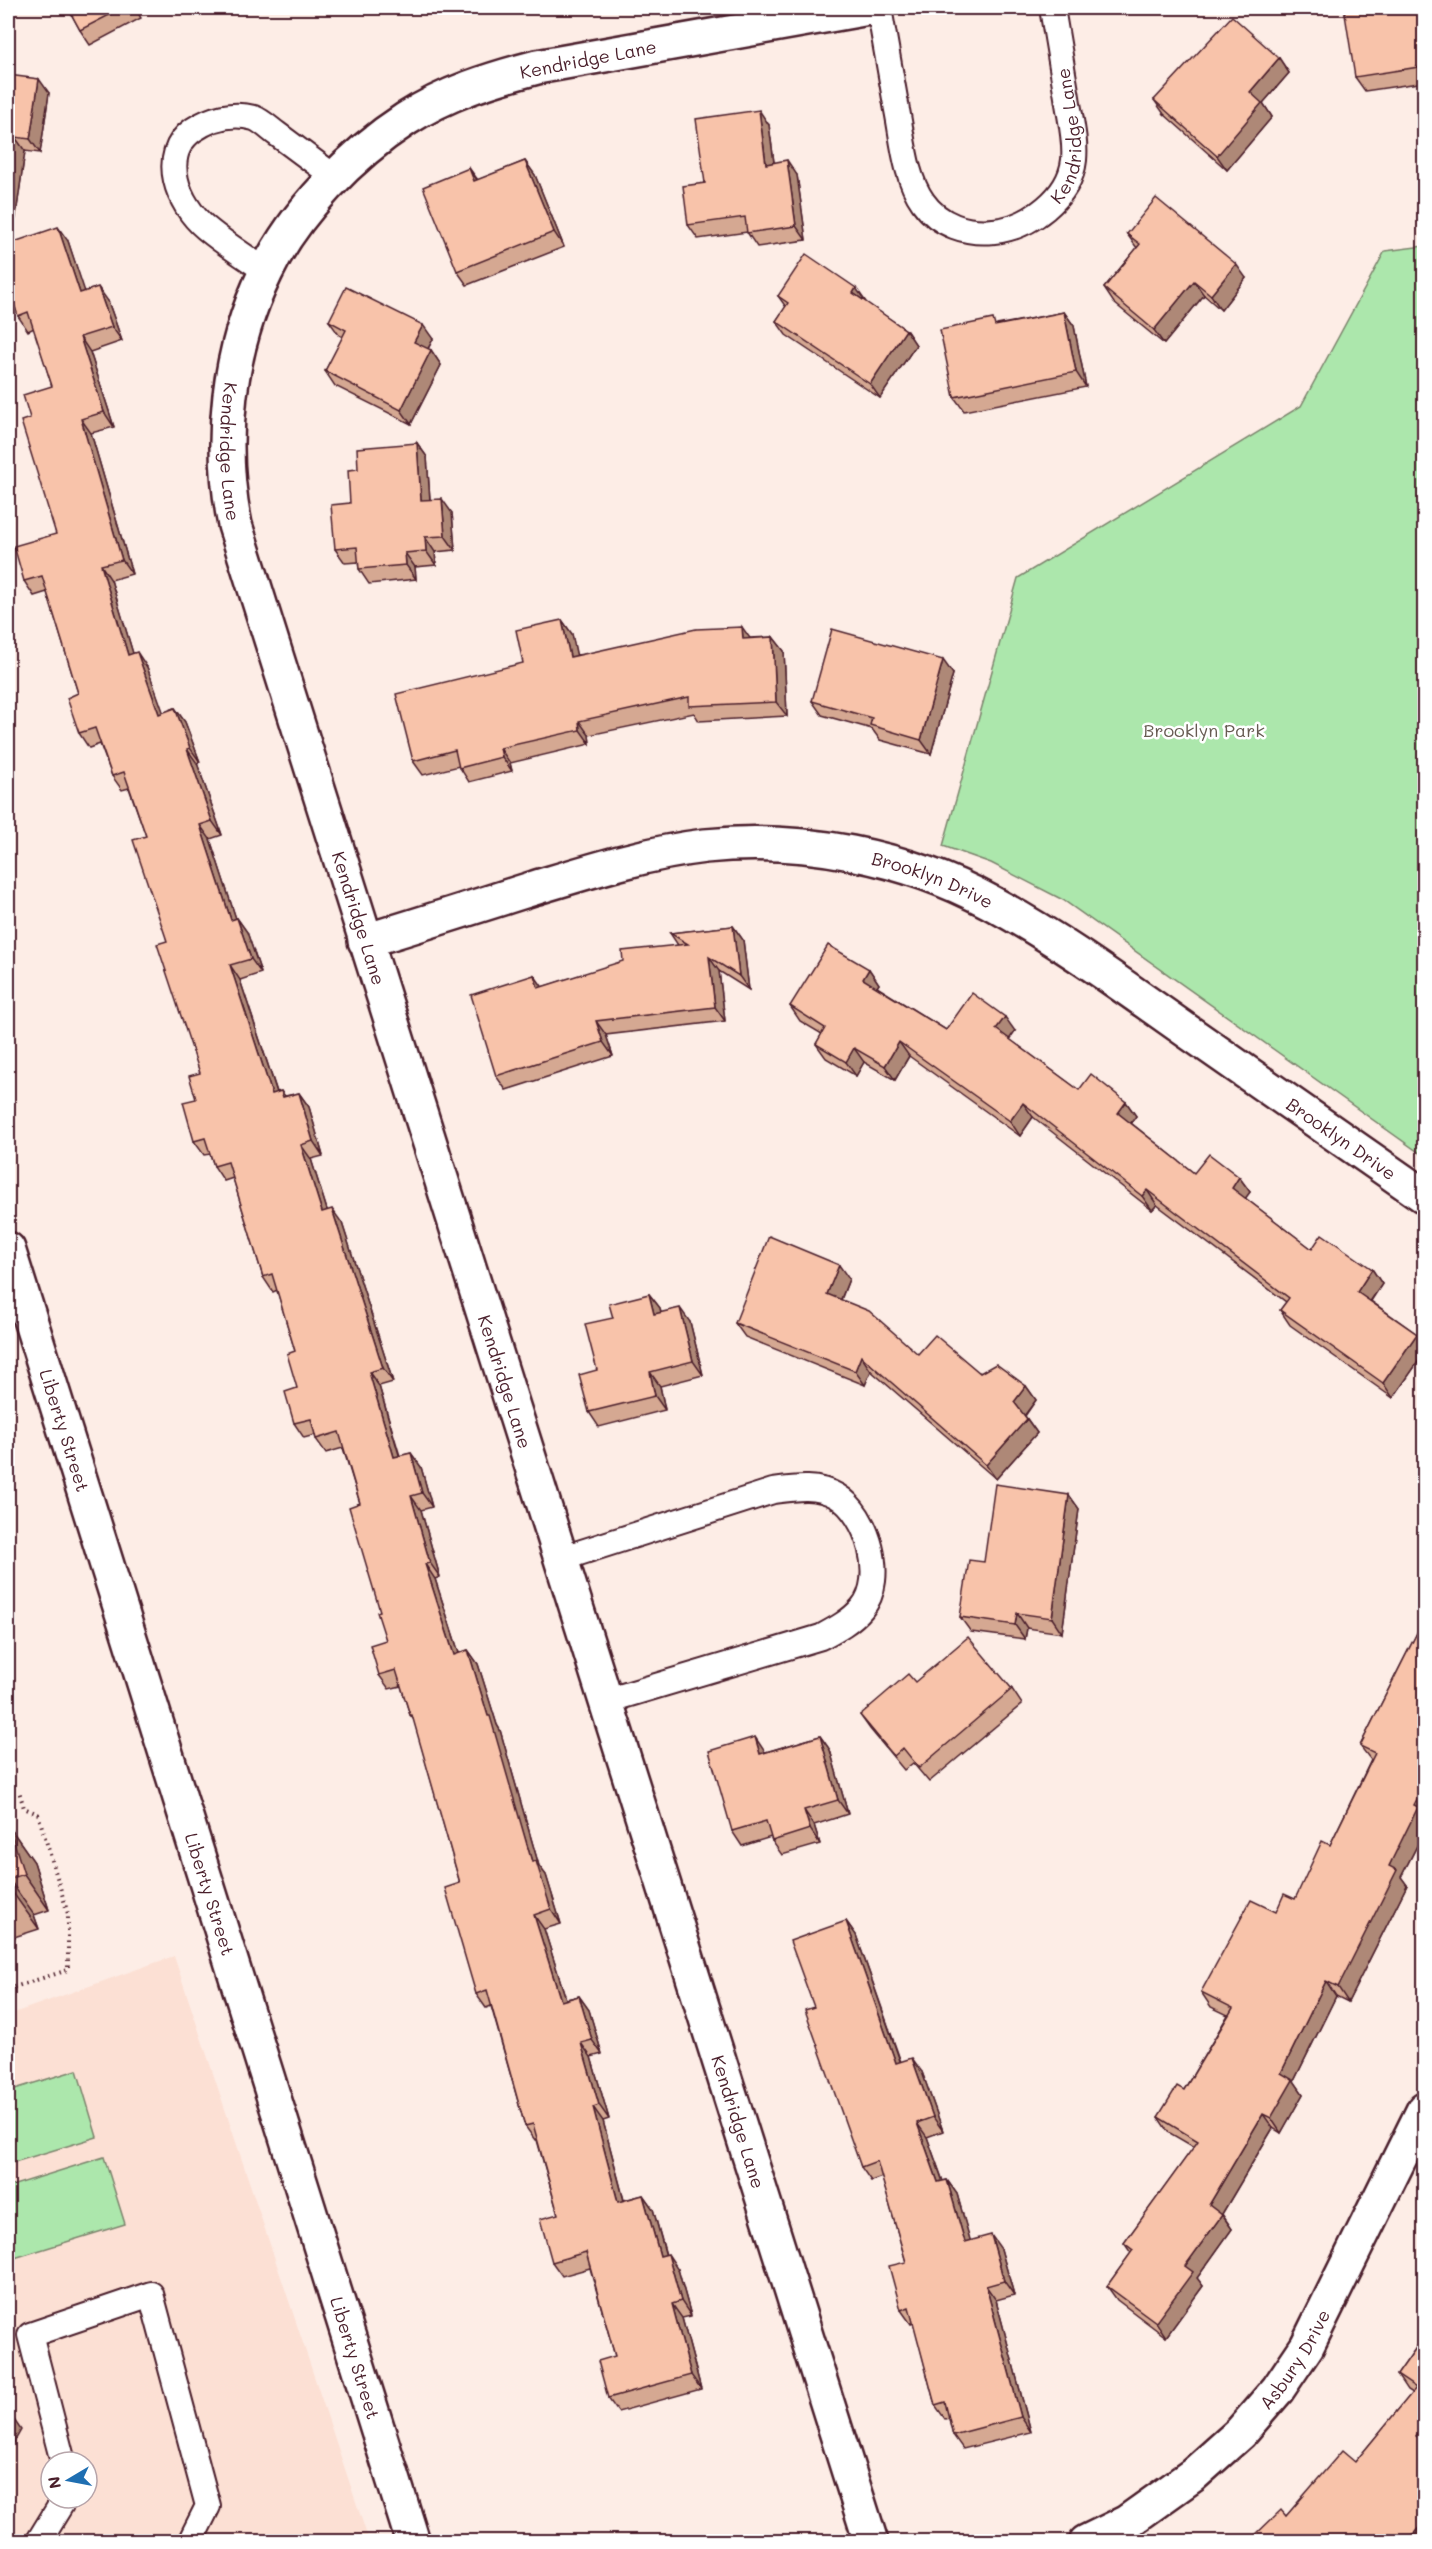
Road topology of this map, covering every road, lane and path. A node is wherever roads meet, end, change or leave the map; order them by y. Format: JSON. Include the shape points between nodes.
{"nodes":[{"id":1,"x":869,"y":8,"type":"edge"},
{"id":2,"x":879,"y":8,"type":"edge"},
{"id":3,"x":1052,"y":8,"type":"edge"},
{"id":4,"x":336,"y":178,"type":"junction"},
{"id":5,"x":266,"y":271,"type":"junction"},
{"id":6,"x":365,"y":941,"type":"junction"},
{"id":7,"x":1425,"y":1196,"type":"edge"},
{"id":8,"x":8,"y":1249,"type":"edge"},
{"id":9,"x":560,"y":1559,"type":"junction"},
{"id":10,"x":606,"y":1701,"type":"junction"},
{"id":11,"x":19,"y":1791,"type":"dead end"},
{"id":12,"x":8,"y":1989,"type":"edge"},
{"id":13,"x":1425,"y":2109,"type":"edge"},
{"id":14,"x":60,"y":2450,"type":"edge"},
{"id":15,"x":57,"y":2510,"type":"edge"},
{"id":16,"x":38,"y":2541,"type":"edge"},
{"id":17,"x":190,"y":2541,"type":"edge"},
{"id":18,"x":414,"y":2541,"type":"edge"},
{"id":19,"x":872,"y":2541,"type":"edge"},
{"id":20,"x":1086,"y":2541,"type":"edge"}],
"edges":[{"from":1,"to":4,"type":"street","name":"Kendridge Lane","via":[[537,67],[488,80],[407,118],[371,144]]},
{"from":2,"to":3,"type":"lane","name":"Kendridge Lane","via":[[905,154],[922,201],[934,215],[977,233],[1018,226],[1036,215],[1065,185],[1074,162]]},
{"from":4,"to":5,"type":"street","name":"Kendridge Lane","via":[[296,222]]},
{"from":4,"to":5,"type":"lane","via":[[256,119],[236,115],[220,118],[202,124],[178,145],[175,177],[192,213]]},
{"from":5,"to":6,"type":"street","name":"Kendridge Lane","via":[[243,332],[230,391],[226,452],[230,501]]},
{"from":6,"to":7,"type":"street","name":"Brooklyn Drive","via":[[663,852],[769,844],[820,848],[877,859],[923,873],[989,901],[1076,954]]},
{"from":6,"to":9,"type":"street","name":"Kendridge Lane"},
{"from":8,"to":18,"type":"street","name":"Liberty Street"},
{"from":9,"to":10,"type":"street","name":"Kendridge Lane"},
{"from":9,"to":10,"type":"lane","via":[[773,1491],[806,1487],[837,1496],[856,1514],[871,1545],[874,1576],[864,1606],[843,1626],[821,1637]]},
{"from":10,"to":19,"type":"street","name":"Kendridge Lane"},
{"from":11,"to":12,"type":"path","via":[[24,1808],[38,1814],[68,1914],[68,1970]]},
{"from":13,"to":20,"type":"street","name":"Asbury Drive","via":[[1307,2346],[1278,2389],[1240,2433],[1193,2475],[1127,2522]]},
{"from":14,"to":17,"type":"lane","via":[[30,2335],[150,2294],[208,2506]]},
{"from":15,"to":16,"type":"lane"}]}
